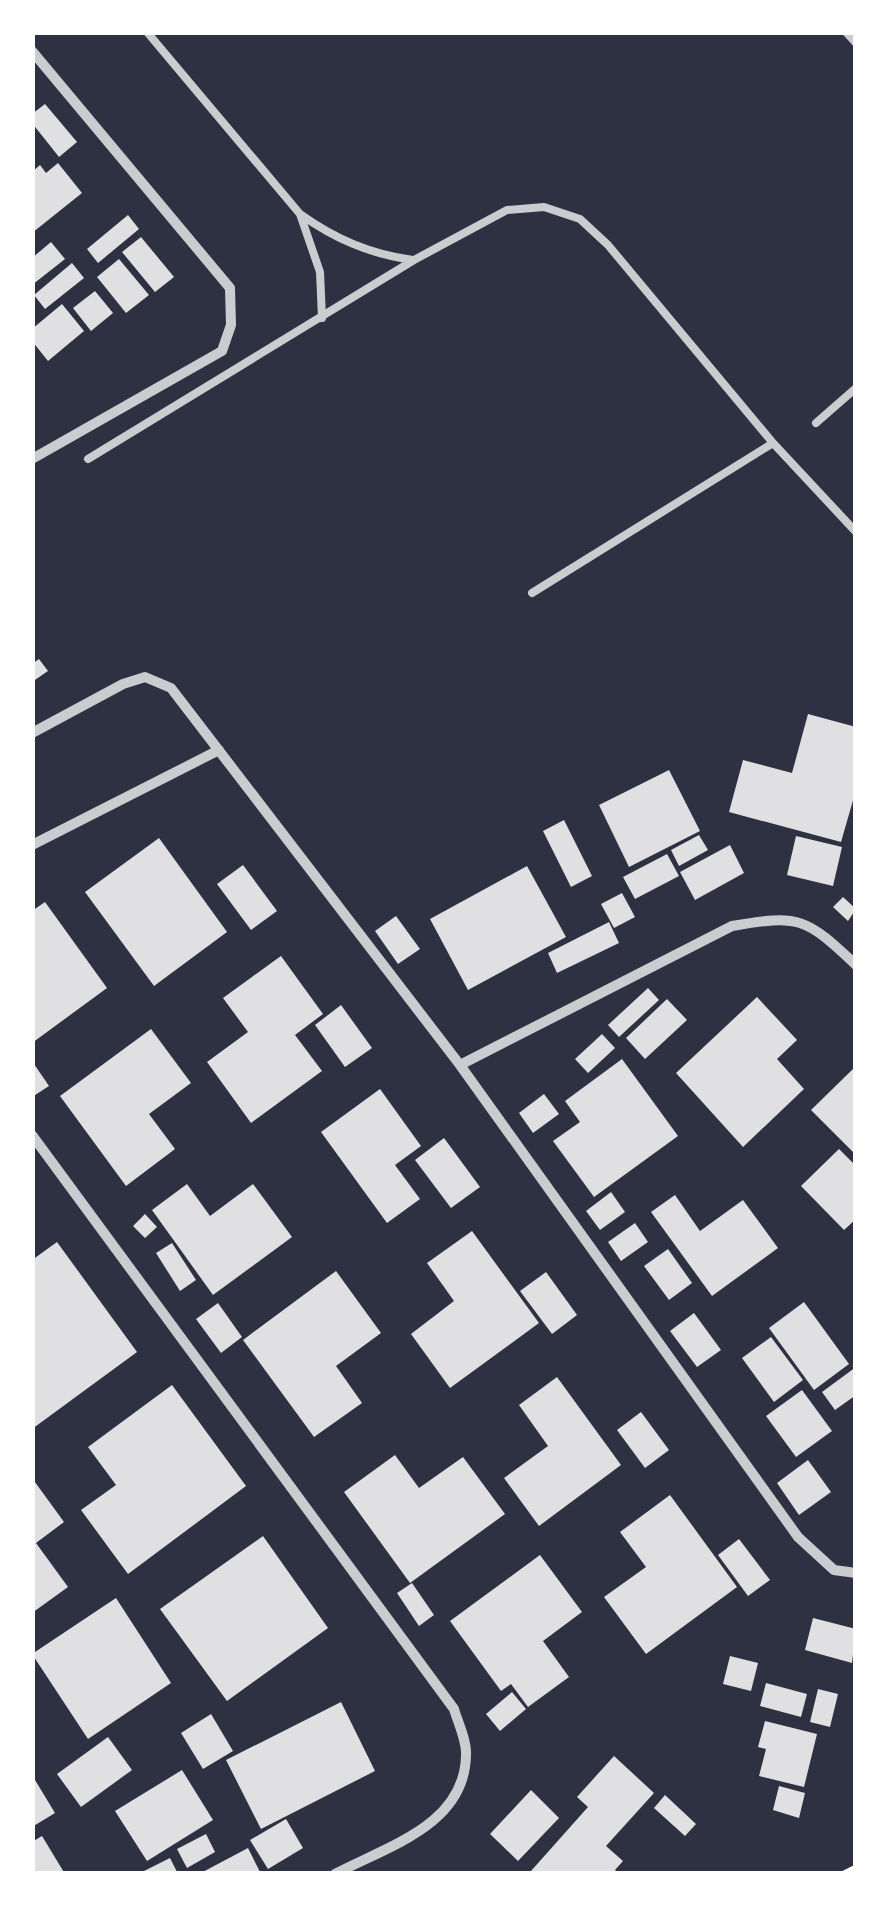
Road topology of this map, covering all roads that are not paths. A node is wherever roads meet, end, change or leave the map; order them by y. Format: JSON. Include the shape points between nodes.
{"nodes":[{"id":1,"x":148,"y":32,"type":"edge"},
{"id":2,"x":846,"y":32,"type":"edge"},
{"id":3,"x":856,"y":43,"type":"edge"},
{"id":4,"x":32,"y":51,"type":"edge"},
{"id":5,"x":300,"y":214,"type":"junction"},
{"id":6,"x":414,"y":260,"type":"junction"},
{"id":7,"x":322,"y":318,"type":"junction"},
{"id":8,"x":856,"y":388,"type":"edge"},
{"id":9,"x":816,"y":423,"type":"dead end"},
{"id":10,"x":773,"y":442,"type":"junction"},
{"id":11,"x":32,"y":459,"type":"edge"},
{"id":12,"x":88,"y":460,"type":"dead end"},
{"id":13,"x":855,"y":531,"type":"edge"},
{"id":14,"x":532,"y":593,"type":"dead end"},
{"id":15,"x":32,"y":733,"type":"edge"},
{"id":16,"x":219,"y":750,"type":"junction"},
{"id":17,"x":32,"y":845,"type":"edge"},
{"id":18,"x":856,"y":965,"type":"edge"},
{"id":19,"x":460,"y":1065,"type":"junction"},
{"id":20,"x":32,"y":1135,"type":"edge"},
{"id":21,"x":856,"y":1573,"type":"edge"},
{"id":22,"x":335,"y":1874,"type":"edge"}],
"edges":[{"from":1,"to":5,"type":"lane"},
{"from":2,"to":3,"type":"lane"},
{"from":4,"to":11,"type":"street","via":[[230,288],[231,325],[222,350]]},
{"from":5,"to":6,"type":"lane","via":[[365,250]]},
{"from":5,"to":7,"type":"lane","via":[[320,272]]},
{"from":6,"to":7,"type":"lane"},
{"from":6,"to":10,"type":"lane","via":[[507,210],[544,207],[580,219]]},
{"from":7,"to":12,"type":"lane"},
{"from":8,"to":9,"type":"lane"},
{"from":10,"to":13,"type":"lane"},
{"from":10,"to":14,"type":"lane"},
{"from":15,"to":16,"type":"street","via":[[145,676],[171,688]]},
{"from":16,"to":17,"type":"street"},
{"from":16,"to":19,"type":"street"},
{"from":18,"to":19,"type":"street","via":[[818,929],[779,918],[732,926]]},
{"from":19,"to":21,"type":"street","via":[[798,1537],[834,1570]]},
{"from":20,"to":22,"type":"street","via":[[454,1710],[467,1752],[460,1792],[437,1821]]}]}
